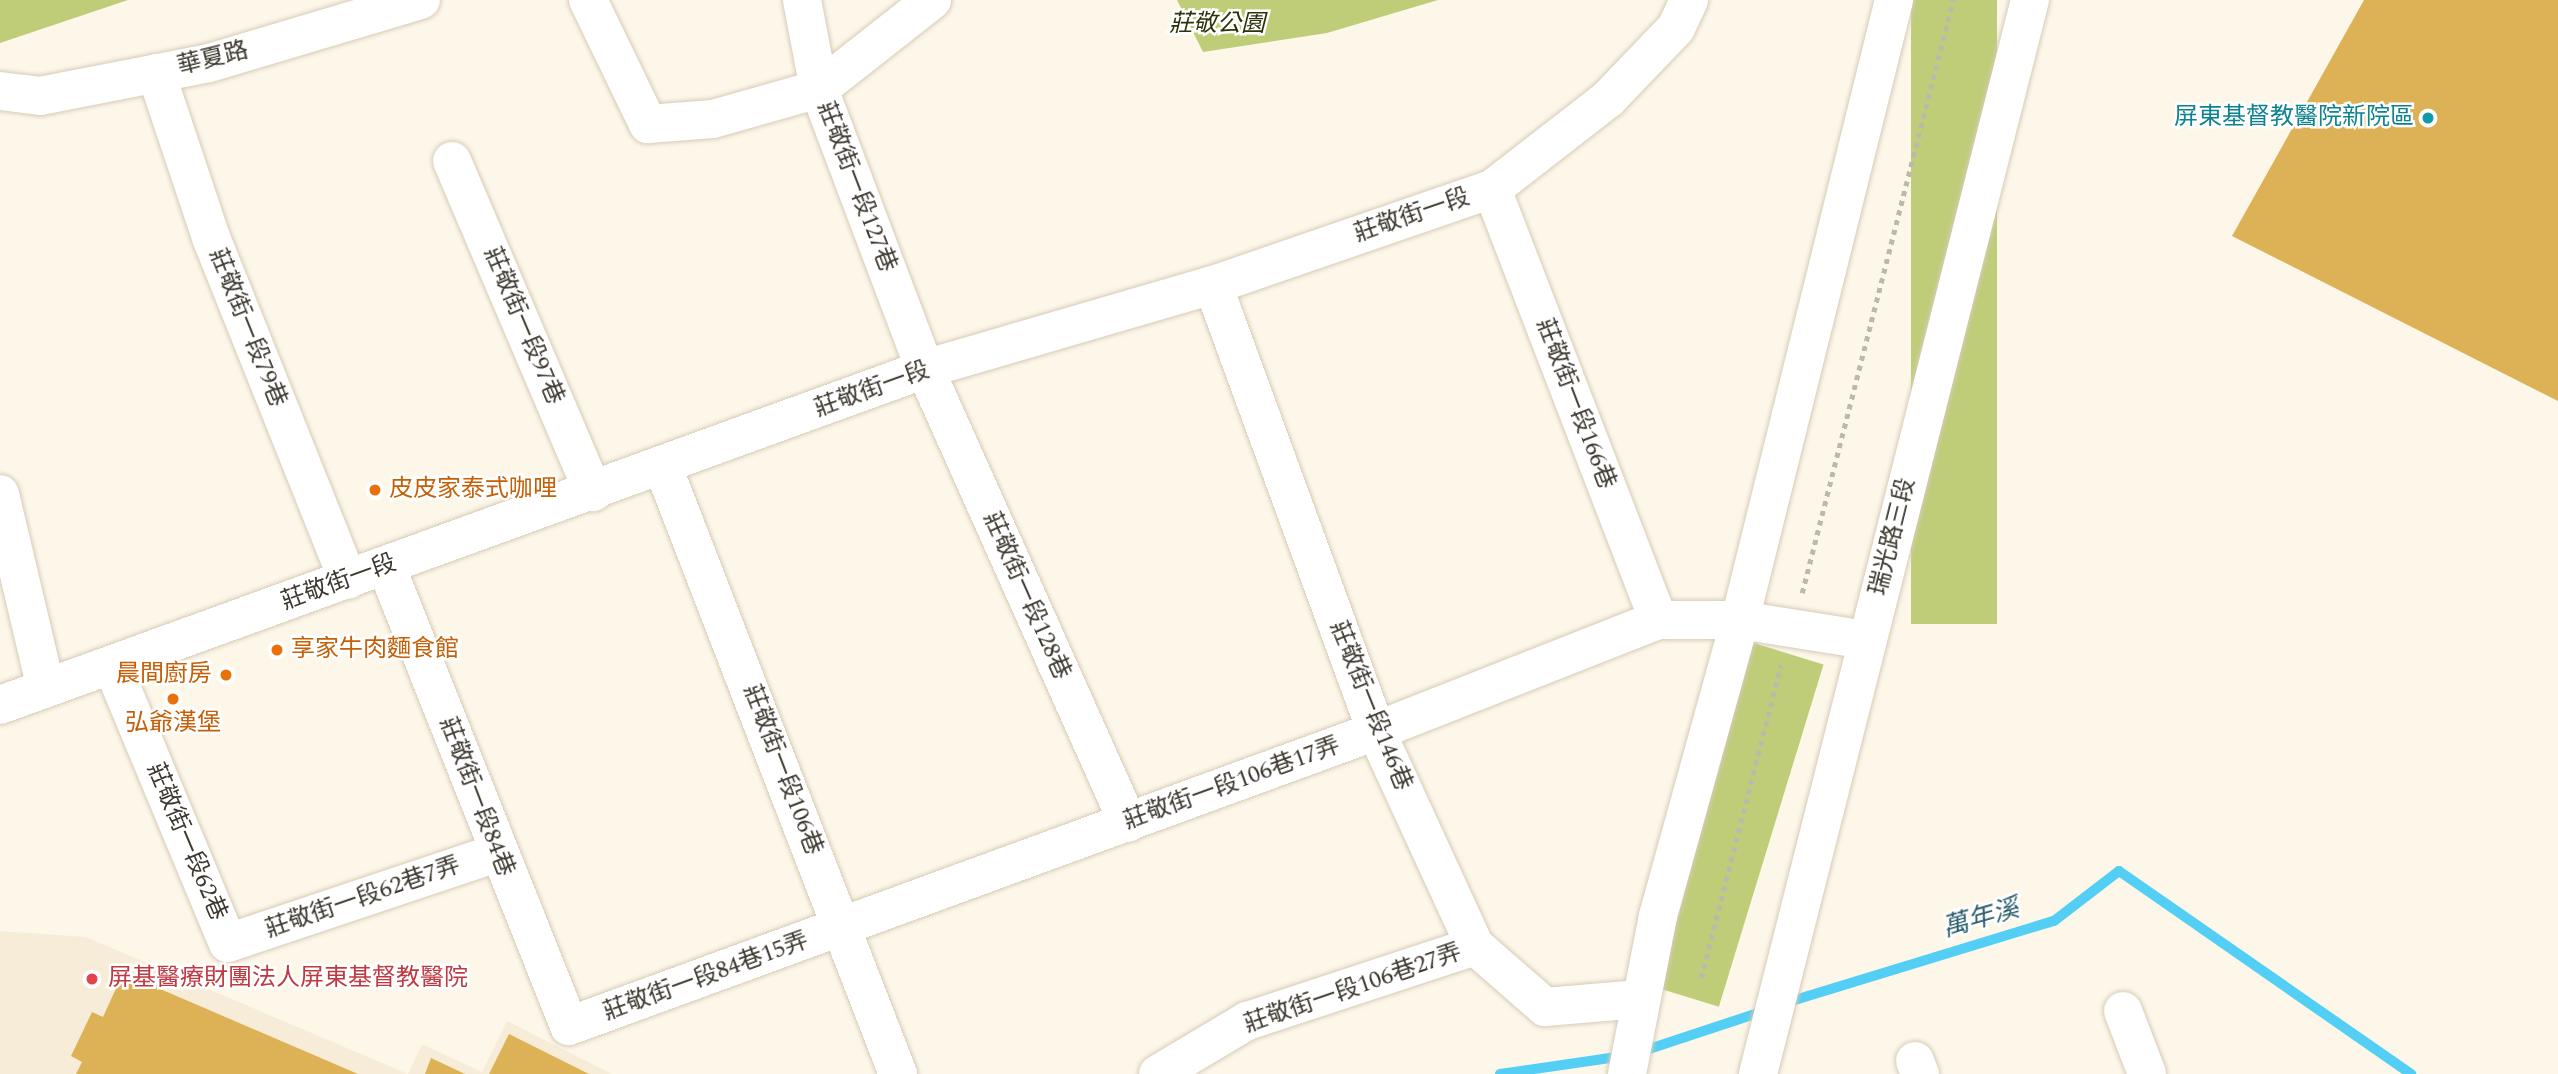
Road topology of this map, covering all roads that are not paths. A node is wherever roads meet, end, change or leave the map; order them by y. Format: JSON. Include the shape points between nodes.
{"nodes":[{"id":1,"x":421,"y":0,"type":"edge"},
{"id":2,"x":588,"y":0,"type":"edge"},
{"id":3,"x":802,"y":0,"type":"edge"},
{"id":4,"x":932,"y":0,"type":"edge"},
{"id":5,"x":1689,"y":0,"type":"edge"},
{"id":6,"x":1894,"y":0,"type":"edge"},
{"id":7,"x":2030,"y":0,"type":"edge"},
{"id":8,"x":156,"y":73,"type":"junction"},
{"id":9,"x":820,"y":89,"type":"junction"},
{"id":10,"x":0,"y":91,"type":"edge"},
{"id":11,"x":452,"y":161,"type":"dead end"},
{"id":12,"x":1492,"y":189,"type":"junction"},
{"id":13,"x":1213,"y":285,"type":"junction"},
{"id":14,"x":925,"y":369,"type":"junction"},
{"id":15,"x":663,"y":467,"type":"junction"},
{"id":16,"x":593,"y":492,"type":"junction"},
{"id":17,"x":0,"y":494,"type":"edge"},
{"id":18,"x":386,"y":566,"type":"junction"},
{"id":19,"x":348,"y":580,"type":"junction"},
{"id":20,"x":1658,"y":620,"type":"junction"},
{"id":21,"x":1740,"y":620,"type":"junction"},
{"id":22,"x":1866,"y":640,"type":"junction"},
{"id":23,"x":112,"y":665,"type":"junction"},
{"id":24,"x":46,"y":688,"type":"junction"},
{"id":25,"x":0,"y":705,"type":"edge"},
{"id":26,"x":1376,"y":731,"type":"junction"},
{"id":27,"x":1128,"y":823,"type":"junction"},
{"id":28,"x":497,"y":853,"type":"junction"},
{"id":29,"x":844,"y":928,"type":"junction"},
{"id":30,"x":228,"y":943,"type":"joint"},
{"id":31,"x":1475,"y":946,"type":"junction"},
{"id":32,"x":1640,"y":999,"type":"junction"},
{"id":33,"x":2123,"y":1011,"type":"dead end"},
{"id":34,"x":569,"y":1026,"type":"joint"},
{"id":35,"x":1760,"y":1066,"type":"edge"},
{"id":36,"x":898,"y":1074,"type":"edge"},
{"id":37,"x":1158,"y":1074,"type":"edge"},
{"id":38,"x":1627,"y":1074,"type":"edge"},
{"id":39,"x":2147,"y":1074,"type":"edge"}],
"edges":[{"from":1,"to":8,"type":"street","name":"華夏路"},
{"from":2,"to":9,"type":"street","via":[[648,124],[713,120]]},
{"from":3,"to":9,"type":"street","name":"莊敬街一段127巷"},
{"from":4,"to":9,"type":"street"},
{"from":5,"to":12,"type":"street","name":"莊敬街一段","via":[[1676,28],[1608,99]]},
{"from":6,"to":21,"type":"street"},
{"from":7,"to":22,"type":"street","name":"瑞光路三段"},
{"from":8,"to":10,"type":"street","name":"華夏路","via":[[40,96]]},
{"from":8,"to":19,"type":"street","name":"莊敬街一段79巷","via":[[212,240]]},
{"from":9,"to":14,"type":"street","name":"莊敬街一段127巷"},
{"from":11,"to":16,"type":"street","name":"莊敬街一段97巷"},
{"from":12,"to":13,"type":"street","name":"莊敬街一段"},
{"from":12,"to":20,"type":"street","name":"莊敬街一段166巷"},
{"from":13,"to":14,"type":"street","name":"莊敬街一段"},
{"from":13,"to":26,"type":"street","name":"莊敬街一段146巷"},
{"from":14,"to":15,"type":"street","name":"莊敬街一段"},
{"from":14,"to":27,"type":"street","name":"莊敬街一段128巷"},
{"from":15,"to":16,"type":"street","name":"莊敬街一段"},
{"from":15,"to":29,"type":"street","name":"莊敬街一段106巷"},
{"from":16,"to":18,"type":"street","name":"莊敬街一段"},
{"from":17,"to":24,"type":"street"},
{"from":18,"to":19,"type":"street","name":"莊敬街一段"},
{"from":18,"to":28,"type":"street","name":"莊敬街一段84巷"},
{"from":19,"to":23,"type":"street","name":"莊敬街一段"},
{"from":20,"to":21,"type":"street"},
{"from":20,"to":26,"type":"street","name":"莊敬街一段106巷17弄"},
{"from":21,"to":22,"type":"street"},
{"from":21,"to":32,"type":"street"},
{"from":22,"to":35,"type":"street","name":"瑞光路三段"},
{"from":23,"to":24,"type":"street","name":"莊敬街一段"},
{"from":23,"to":30,"type":"street","name":"莊敬街一段62巷"},
{"from":24,"to":25,"type":"street","name":"莊敬街一段"},
{"from":26,"to":27,"type":"street","name":"莊敬街一段106巷17弄"},
{"from":26,"to":31,"type":"street","name":"莊敬街一段146巷"},
{"from":27,"to":29,"type":"street","name":"莊敬街一段106巷17弄"},
{"from":28,"to":30,"type":"street","name":"莊敬街一段62巷7弄"},
{"from":28,"to":34,"type":"street","name":"莊敬街一段84巷"},
{"from":29,"to":34,"type":"street","name":"莊敬街一段84巷15弄"},
{"from":29,"to":36,"type":"street","name":"莊敬街一段106巷"},
{"from":31,"to":32,"type":"street","name":"莊敬街一段146巷","via":[[1545,1007]]},
{"from":31,"to":37,"type":"street","name":"莊敬街一段106巷27弄","via":[[1247,1021]]},
{"from":32,"to":38,"type":"street"},
{"from":33,"to":39,"type":"street"}]}
